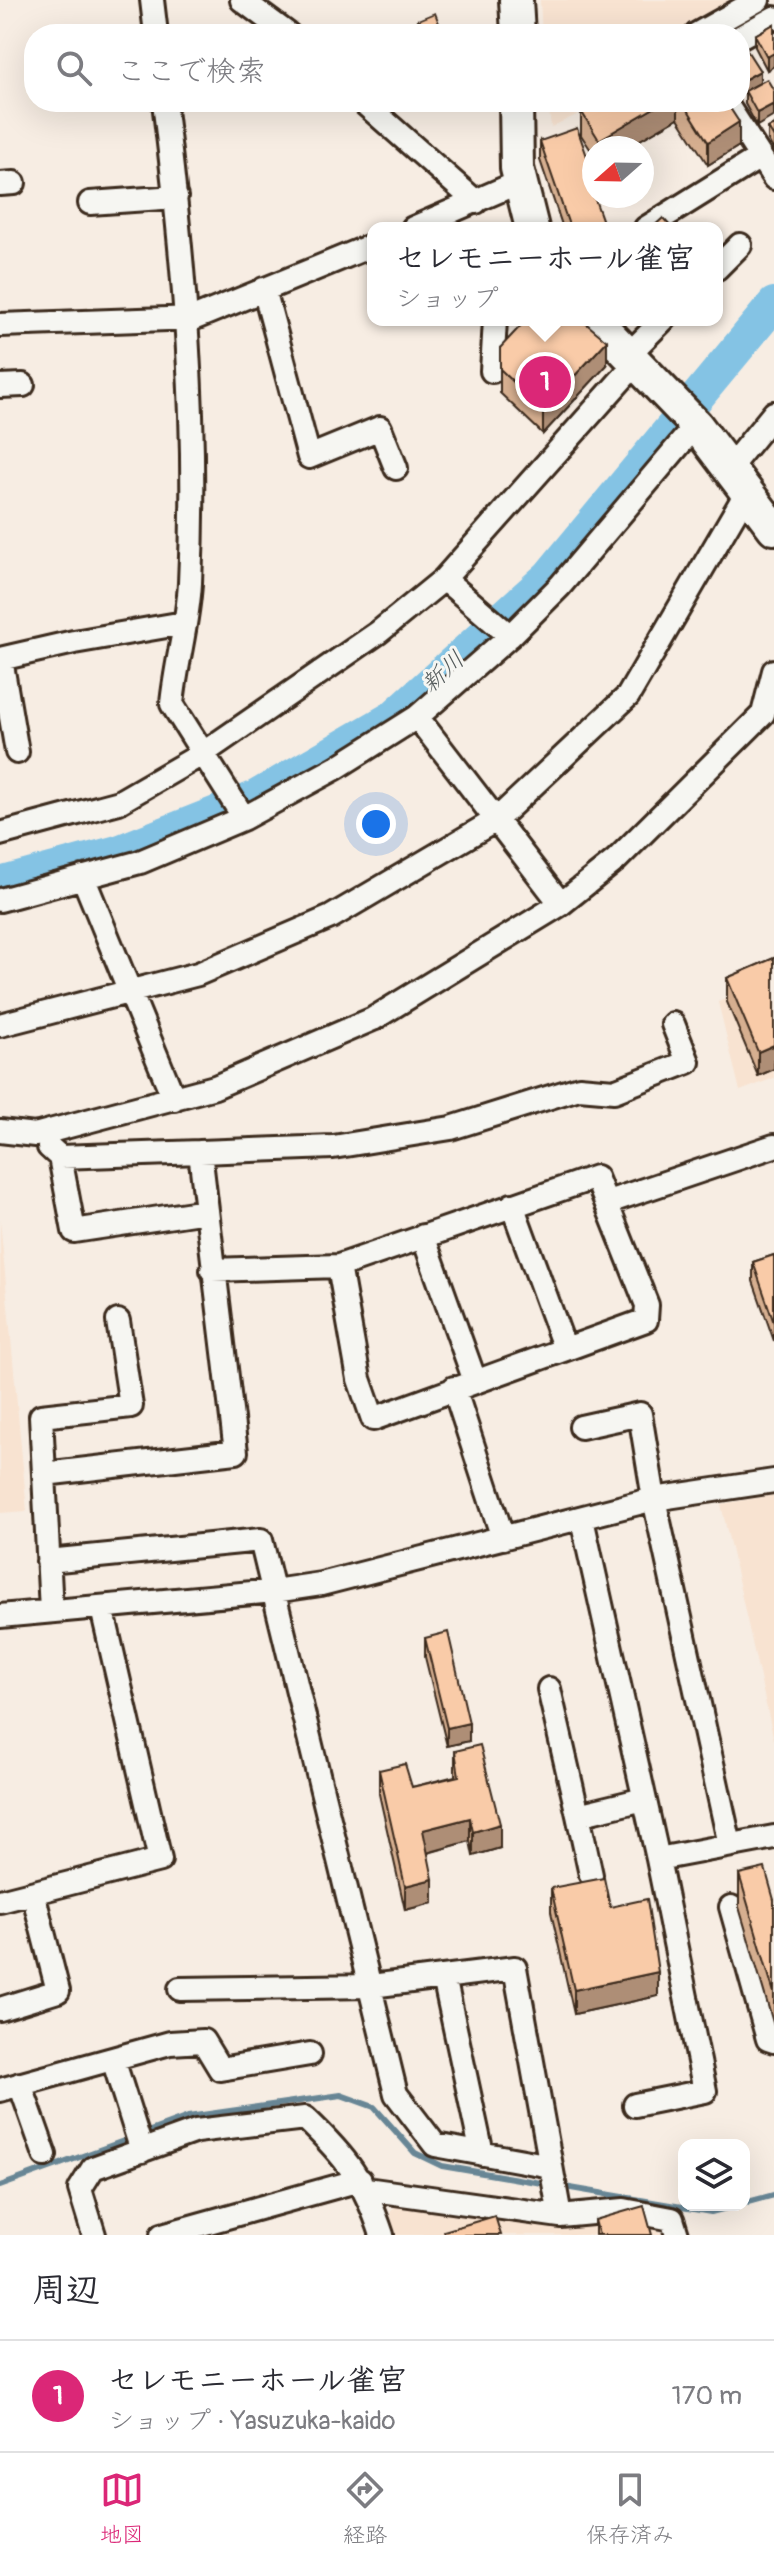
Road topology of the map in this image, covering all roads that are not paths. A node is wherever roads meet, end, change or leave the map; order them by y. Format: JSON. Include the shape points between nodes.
{"nodes":[{"id":1,"x":152,"y":0,"type":"edge"},
{"id":2,"x":242,"y":0,"type":"edge"},
{"id":3,"x":516,"y":0,"type":"edge"},
{"id":4,"x":758,"y":0,"type":"edge"},
{"id":5,"x":774,"y":18,"type":"edge"},
{"id":6,"x":155,"y":24,"type":"edge"},
{"id":7,"x":274,"y":24,"type":"edge"},
{"id":8,"x":517,"y":24,"type":"edge"},
{"id":9,"x":715,"y":24,"type":"edge"},
{"id":10,"x":750,"y":31,"type":"edge"},
{"id":11,"x":165,"y":112,"type":"edge"},
{"id":12,"x":374,"y":112,"type":"edge"},
{"id":13,"x":516,"y":112,"type":"edge"},
{"id":14,"x":731,"y":112,"type":"edge"},
{"id":15,"x":760,"y":157,"type":"junction"},
{"id":16,"x":774,"y":178,"type":"edge"},
{"id":17,"x":519,"y":182,"type":"junction"},
{"id":18,"x":176,"y":197,"type":"junction"},
{"id":19,"x":476,"y":202,"type":"junction"},
{"id":20,"x":90,"y":203,"type":"dead end"},
{"id":21,"x":428,"y":222,"type":"edge"},
{"id":22,"x":529,"y":222,"type":"edge"},
{"id":23,"x":656,"y":222,"type":"edge"},
{"id":24,"x":740,"y":245,"type":"dead end"},
{"id":25,"x":367,"y":247,"type":"edge"},
{"id":26,"x":723,"y":262,"type":"edge"},
{"id":27,"x":264,"y":289,"type":"junction"},
{"id":28,"x":188,"y":319,"type":"junction"},
{"id":29,"x":0,"y":325,"type":"edge"},
{"id":30,"x":495,"y":326,"type":"edge"},
{"id":31,"x":601,"y":326,"type":"edge"},
{"id":32,"x":658,"y":326,"type":"edge"},
{"id":33,"x":633,"y":358,"type":"junction"},
{"id":34,"x":492,"y":371,"type":"dead end"},
{"id":35,"x":23,"y":385,"type":"dead end"},
{"id":36,"x":0,"y":386,"type":"edge"},
{"id":37,"x":774,"y":413,"type":"edge"},
{"id":38,"x":687,"y":417,"type":"junction"},
{"id":39,"x":396,"y":468,"type":"dead end"},
{"id":40,"x":739,"y":479,"type":"junction"},
{"id":41,"x":774,"y":528,"type":"edge"},
{"id":42,"x":444,"y":579,"type":"junction"},
{"id":43,"x":184,"y":623,"type":"junction"},
{"id":44,"x":501,"y":628,"type":"junction"},
{"id":45,"x":0,"y":659,"type":"edge"},
{"id":46,"x":774,"y":671,"type":"edge"},
{"id":47,"x":417,"y":717,"type":"junction"},
{"id":48,"x":17,"y":752,"type":"dead end"},
{"id":49,"x":202,"y":754,"type":"junction"},
{"id":50,"x":237,"y":808,"type":"junction"},
{"id":51,"x":496,"y":820,"type":"junction"},
{"id":52,"x":0,"y":834,"type":"edge"},
{"id":53,"x":83,"y":877,"type":"junction"},
{"id":54,"x":0,"y":900,"type":"edge"},
{"id":55,"x":561,"y":904,"type":"junction"},
{"id":56,"x":129,"y":992,"type":"junction"},
{"id":57,"x":673,"y":1024,"type":"dead end"},
{"id":58,"x":0,"y":1025,"type":"edge"},
{"id":59,"x":174,"y":1099,"type":"junction"},
{"id":60,"x":0,"y":1131,"type":"edge"},
{"id":61,"x":35,"y":1135,"type":"junction"},
{"id":62,"x":774,"y":1146,"type":"edge"},
{"id":63,"x":200,"y":1152,"type":"junction"},
{"id":64,"x":60,"y":1157,"type":"junction"},
{"id":65,"x":608,"y":1202,"type":"junction"},
{"id":66,"x":512,"y":1205,"type":"junction"},
{"id":67,"x":206,"y":1211,"type":"junction"},
{"id":68,"x":423,"y":1236,"type":"junction"},
{"id":69,"x":339,"y":1266,"type":"junction"},
{"id":70,"x":212,"y":1270,"type":"junction"},
{"id":71,"x":118,"y":1321,"type":"dead end"},
{"id":72,"x":565,"y":1349,"type":"junction"},
{"id":73,"x":465,"y":1385,"type":"junction"},
{"id":74,"x":581,"y":1427,"type":"dead end"},
{"id":75,"x":44,"y":1474,"type":"junction"},
{"id":76,"x":774,"y":1481,"type":"edge"},
{"id":77,"x":654,"y":1499,"type":"junction"},
{"id":78,"x":582,"y":1519,"type":"junction"},
{"id":79,"x":503,"y":1538,"type":"junction"},
{"id":80,"x":48,"y":1561,"type":"junction"},
{"id":81,"x":274,"y":1591,"type":"junction"},
{"id":82,"x":102,"y":1608,"type":"junction"},
{"id":83,"x":51,"y":1611,"type":"junction"},
{"id":84,"x":0,"y":1616,"type":"edge"},
{"id":85,"x":549,"y":1689,"type":"dead end"},
{"id":86,"x":644,"y":1799,"type":"junction"},
{"id":87,"x":578,"y":1815,"type":"junction"},
{"id":88,"x":774,"y":1837,"type":"edge"},
{"id":89,"x":730,"y":1845,"type":"junction"},
{"id":90,"x":658,"y":1859,"type":"junction"},
{"id":91,"x":591,"y":1875,"type":"dead end"},
{"id":92,"x":33,"y":1893,"type":"junction"},
{"id":93,"x":0,"y":1901,"type":"edge"},
{"id":94,"x":731,"y":1907,"type":"dead end"},
{"id":95,"x":444,"y":1977,"type":"junction"},
{"id":96,"x":371,"y":1986,"type":"junction"},
{"id":97,"x":180,"y":1989,"type":"dead end"},
{"id":98,"x":0,"y":2009,"type":"edge"},
{"id":99,"x":774,"y":2041,"type":"edge"},
{"id":100,"x":310,"y":2054,"type":"dead end"},
{"id":101,"x":113,"y":2059,"type":"junction"},
{"id":102,"x":10,"y":2087,"type":"edge"},
{"id":103,"x":635,"y":2105,"type":"dead end"},
{"id":104,"x":142,"y":2151,"type":"junction"},
{"id":105,"x":482,"y":2154,"type":"junction"},
{"id":106,"x":45,"y":2155,"type":"dead end"},
{"id":107,"x":551,"y":2166,"type":"junction"},
{"id":108,"x":363,"y":2184,"type":"junction"},
{"id":109,"x":560,"y":2216,"type":"junction"},
{"id":110,"x":94,"y":2235,"type":"edge"},
{"id":111,"x":162,"y":2235,"type":"edge"},
{"id":112,"x":382,"y":2235,"type":"edge"},
{"id":113,"x":677,"y":2235,"type":"edge"}],
"edges":[{"from":1,"to":6,"type":"street"},
{"from":2,"to":7,"type":"street"},
{"from":3,"to":8,"type":"main road"},
{"from":4,"to":9,"type":"street"},
{"from":5,"to":10,"type":"street"},
{"from":11,"to":18,"type":"street"},
{"from":12,"to":19,"type":"street"},
{"from":13,"to":17,"type":"main road"},
{"from":14,"to":15,"type":"street"},
{"from":15,"to":16,"type":"street"},
{"from":15,"to":23,"type":"street"},
{"from":17,"to":19,"type":"street"},
{"from":17,"to":22,"type":"main road"},
{"from":18,"to":20,"type":"street"},
{"from":18,"to":28,"type":"street"},
{"from":19,"to":21,"type":"street"},
{"from":24,"to":26,"type":"street"},
{"from":25,"to":27,"type":"street"},
{"from":27,"to":28,"type":"street"},
{"from":27,"to":39,"type":"street","via":[[309,457],[380,428]]},
{"from":28,"to":29,"type":"street"},
{"from":28,"to":43,"type":"street","via":[[192,509]]},
{"from":30,"to":34,"type":"street"},
{"from":31,"to":33,"type":"main road"},
{"from":32,"to":33,"type":"street"},
{"from":33,"to":38,"type":"main road"},
{"from":33,"to":42,"type":"street"},
{"from":35,"to":36,"type":"street"},
{"from":37,"to":40,"type":"street"},
{"from":38,"to":40,"type":"main road"},
{"from":38,"to":44,"type":"street","via":[[560,586]]},
{"from":40,"to":41,"type":"main road"},
{"from":40,"to":51,"type":"street","via":[[628,696]]},
{"from":42,"to":44,"type":"street"},
{"from":42,"to":49,"type":"street","via":[[379,632]]},
{"from":43,"to":45,"type":"street"},
{"from":43,"to":49,"type":"street","via":[[172,704]]},
{"from":44,"to":47,"type":"street"},
{"from":45,"to":48,"type":"street"},
{"from":46,"to":55,"type":"street","via":[[763,714],[616,860]]},
{"from":47,"to":50,"type":"street","via":[[336,768]]},
{"from":47,"to":51,"type":"street"},
{"from":49,"to":50,"type":"street"},
{"from":49,"to":52,"type":"street","via":[[119,802]]},
{"from":50,"to":53,"type":"street","via":[[140,862]]},
{"from":51,"to":55,"type":"street"},
{"from":51,"to":56,"type":"street","via":[[315,925],[198,974]]},
{"from":53,"to":54,"type":"street"},
{"from":53,"to":56,"type":"street"},
{"from":55,"to":59,"type":"street","via":[[373,1019],[215,1087]]},
{"from":56,"to":58,"type":"street"},
{"from":56,"to":59,"type":"street"},
{"from":57,"to":63,"type":"street","via":[[688,1062],[614,1091],[579,1088],[451,1128],[333,1147]]},
{"from":59,"to":61,"type":"street"},
{"from":60,"to":61,"type":"street"},
{"from":61,"to":64,"type":"street"},
{"from":62,"to":65,"type":"street"},
{"from":63,"to":64,"type":"street"},
{"from":63,"to":67,"type":"street"},
{"from":64,"to":67,"type":"street","via":[[74,1231]]},
{"from":65,"to":66,"type":"street","via":[[596,1177]]},
{"from":65,"to":72,"type":"street","via":[[647,1305],[646,1320]]},
{"from":66,"to":68,"type":"street"},
{"from":66,"to":72,"type":"street"},
{"from":67,"to":70,"type":"street"},
{"from":68,"to":69,"type":"street"},
{"from":68,"to":73,"type":"street"},
{"from":69,"to":70,"type":"street"},
{"from":69,"to":73,"type":"street","via":[[359,1379],[373,1419]]},
{"from":70,"to":75,"type":"street","via":[[236,1452]]},
{"from":71,"to":75,"type":"street","via":[[131,1406],[41,1416]]},
{"from":72,"to":73,"type":"street"},
{"from":73,"to":79,"type":"street"},
{"from":74,"to":77,"type":"street","via":[[640,1414]]},
{"from":75,"to":80,"type":"street"},
{"from":76,"to":77,"type":"street"},
{"from":77,"to":78,"type":"street"},
{"from":77,"to":89,"type":"street"},
{"from":78,"to":79,"type":"street"},
{"from":78,"to":86,"type":"street"},
{"from":79,"to":81,"type":"street"},
{"from":80,"to":81,"type":"street","via":[[261,1540]]},
{"from":80,"to":83,"type":"street"},
{"from":81,"to":82,"type":"street"},
{"from":81,"to":96,"type":"street"},
{"from":82,"to":83,"type":"street"},
{"from":82,"to":92,"type":"street","via":[[160,1860]]},
{"from":83,"to":84,"type":"street"},
{"from":85,"to":87,"type":"street"},
{"from":86,"to":87,"type":"street"},
{"from":86,"to":90,"type":"street"},
{"from":87,"to":91,"type":"street"},
{"from":88,"to":89,"type":"street"},
{"from":89,"to":90,"type":"street"},
{"from":90,"to":103,"type":"street","via":[[705,2091]]},
{"from":92,"to":93,"type":"street"},
{"from":92,"to":98,"type":"street","via":[[58,1991]]},
{"from":94,"to":99,"type":"street","via":[[768,2039]]},
{"from":95,"to":96,"type":"street"},
{"from":95,"to":105,"type":"street"},
{"from":95,"to":107,"type":"street","via":[[515,1968]]},
{"from":96,"to":97,"type":"street"},
{"from":96,"to":105,"type":"street","via":[[396,2094],[435,2145]]},
{"from":100,"to":101,"type":"street","via":[[220,2069],[203,2041],[170,2043]]},
{"from":101,"to":102,"type":"street"},
{"from":101,"to":104,"type":"street"},
{"from":102,"to":106,"type":"street"},
{"from":104,"to":108,"type":"street","via":[[196,2131],[305,2118]]},
{"from":104,"to":110,"type":"street","via":[[93,2168],[80,2189]]},
{"from":105,"to":107,"type":"street"},
{"from":107,"to":109,"type":"street"},
{"from":108,"to":109,"type":"street"},
{"from":108,"to":111,"type":"street"},
{"from":108,"to":112,"type":"street"},
{"from":109,"to":113,"type":"street","via":[[624,2210],[672,2219]]}]}
